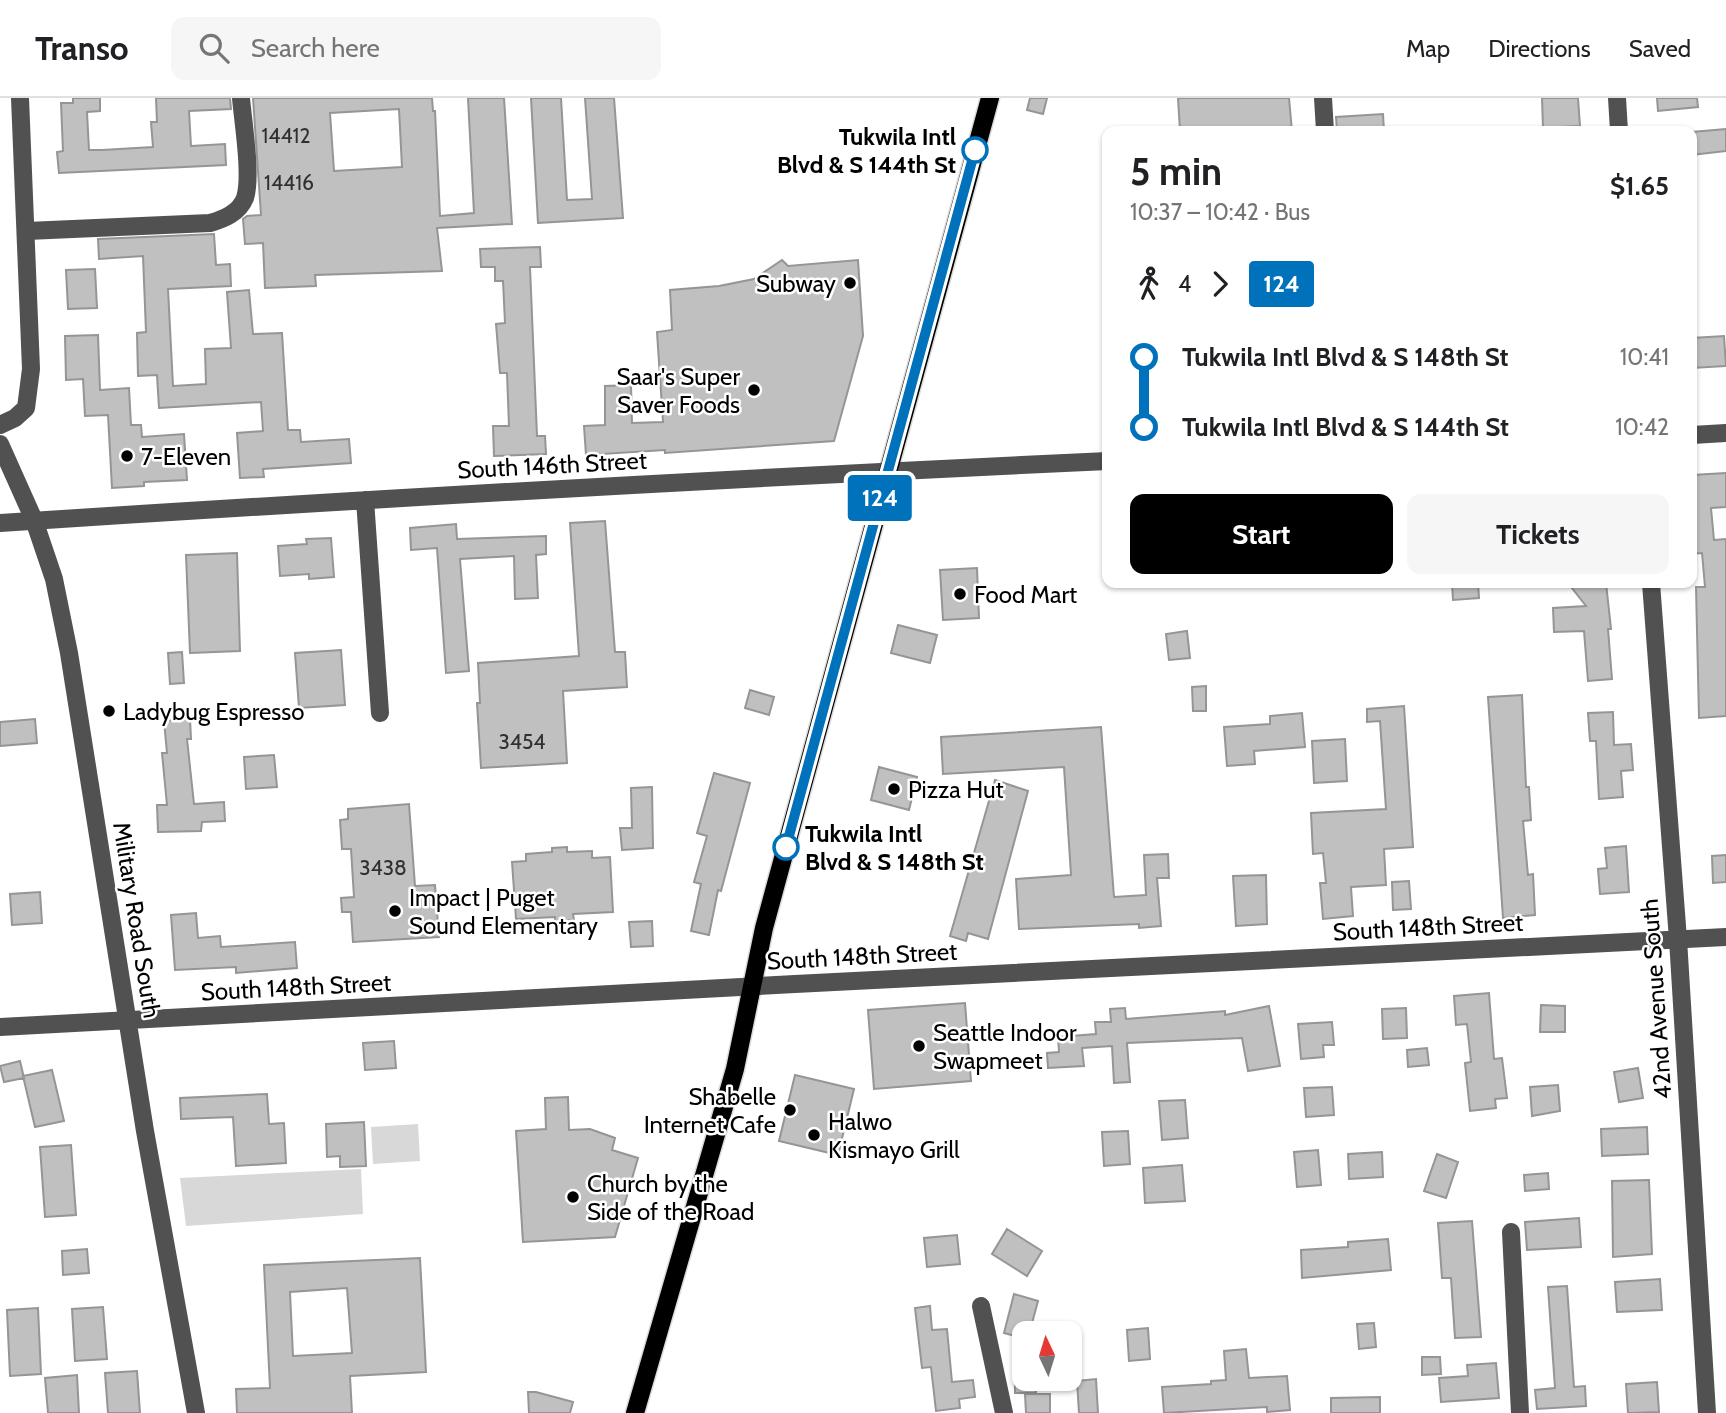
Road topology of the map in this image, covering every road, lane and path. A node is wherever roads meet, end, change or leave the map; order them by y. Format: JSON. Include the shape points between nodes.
{"nodes":[{"id":1,"x":20,"y":98,"type":"edge"},
{"id":2,"x":241,"y":98,"type":"edge"},
{"id":3,"x":990,"y":98,"type":"edge"},
{"id":4,"x":1323,"y":98,"type":"edge"},
{"id":5,"x":1617,"y":98,"type":"edge"},
{"id":6,"x":1325,"y":126,"type":"edge"},
{"id":7,"x":1619,"y":126,"type":"edge"},
{"id":8,"x":27,"y":231,"type":"junction"},
{"id":9,"x":0,"y":425,"type":"edge"},
{"id":10,"x":1726,"y":433,"type":"edge"},
{"id":11,"x":1697,"y":435,"type":"edge"},
{"id":12,"x":0,"y":444,"type":"edge"},
{"id":13,"x":1102,"y":461,"type":"edge"},
{"id":14,"x":887,"y":470,"type":"junction"},
{"id":15,"x":365,"y":500,"type":"junction"},
{"id":16,"x":34,"y":520,"type":"junction"},
{"id":17,"x":0,"y":523,"type":"edge"},
{"id":18,"x":1651,"y":588,"type":"edge"},
{"id":19,"x":380,"y":713,"type":"dead end"},
{"id":20,"x":1726,"y":937,"type":"edge"},
{"id":21,"x":1678,"y":939,"type":"junction"},
{"id":22,"x":753,"y":986,"type":"junction"},
{"id":23,"x":129,"y":1020,"type":"junction"},
{"id":24,"x":0,"y":1027,"type":"edge"},
{"id":25,"x":1511,"y":1232,"type":"dead end"},
{"id":26,"x":981,"y":1306,"type":"dead end"},
{"id":27,"x":196,"y":1413,"type":"edge"},
{"id":28,"x":635,"y":1413,"type":"edge"},
{"id":29,"x":1004,"y":1413,"type":"edge"},
{"id":30,"x":1520,"y":1413,"type":"edge"},
{"id":31,"x":1707,"y":1413,"type":"edge"}],
"edges":[{"from":1,"to":8,"type":"street"},
{"from":2,"to":8,"type":"street","via":[[247,181],[244,198],[224,219]]},
{"from":3,"to":14,"type":"main road"},
{"from":4,"to":6,"type":"street"},
{"from":5,"to":7,"type":"street"},
{"from":8,"to":9,"type":"street","via":[[29,395],[26,408]]},
{"from":10,"to":11,"type":"street"},
{"from":12,"to":16,"type":"street","name":"Military Road South"},
{"from":13,"to":14,"type":"street","name":"South 146th Street"},
{"from":14,"to":15,"type":"street","name":"South 146th Street"},
{"from":14,"to":22,"type":"main road","via":[[764,928]]},
{"from":15,"to":16,"type":"street","name":"South 146th Street"},
{"from":15,"to":19,"type":"street"},
{"from":16,"to":17,"type":"street","name":"South 146th Street"},
{"from":16,"to":23,"type":"street","name":"Military Road South","via":[[54,579],[69,653]]},
{"from":18,"to":21,"type":"street","name":"42nd Avenue South"},
{"from":20,"to":21,"type":"street","name":"South 148th Street"},
{"from":21,"to":22,"type":"street","name":"South 148th Street"},
{"from":21,"to":31,"type":"street","name":"42nd Avenue South"},
{"from":22,"to":23,"type":"street","name":"South 148th Street"},
{"from":22,"to":28,"type":"main road","via":[[734,1069]]},
{"from":23,"to":24,"type":"street","name":"South 148th Street"},
{"from":23,"to":27,"type":"street","name":"Military Road South"},
{"from":25,"to":30,"type":"street"},
{"from":26,"to":29,"type":"street"}]}
